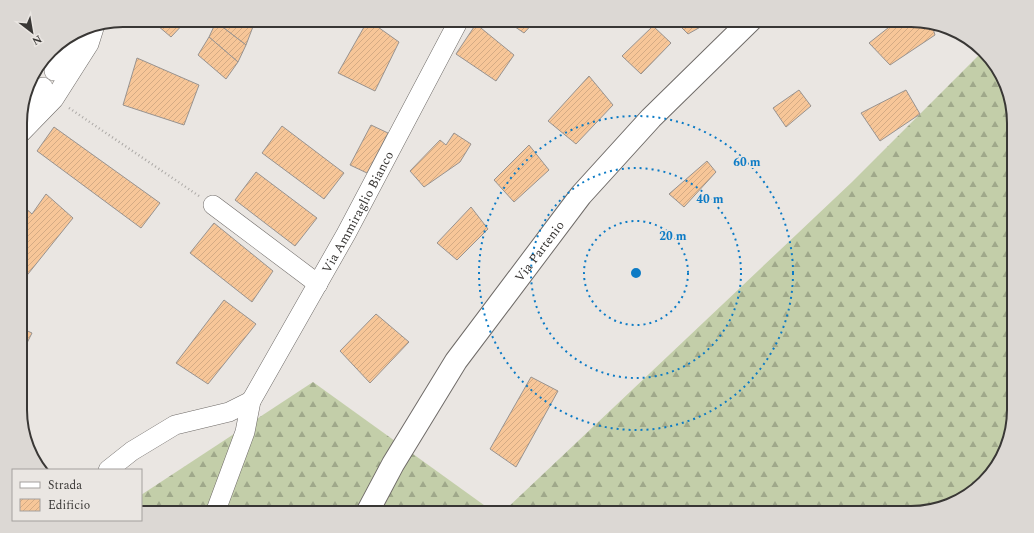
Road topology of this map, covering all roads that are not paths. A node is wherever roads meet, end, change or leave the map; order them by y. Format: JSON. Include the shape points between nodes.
{"nodes":[{"id":1,"x":455,"y":27,"type":"edge"},
{"id":2,"x":744,"y":27,"type":"edge"},
{"id":3,"x":93,"y":32,"type":"edge"},
{"id":4,"x":78,"y":39,"type":"edge"},
{"id":5,"x":54,"y":71,"type":"dead end"},
{"id":6,"x":49,"y":93,"type":"junction"},
{"id":7,"x":27,"y":117,"type":"edge"},
{"id":8,"x":27,"y":124,"type":"edge"},
{"id":9,"x":213,"y":205,"type":"road end"},
{"id":10,"x":318,"y":284,"type":"junction"},
{"id":11,"x":251,"y":402,"type":"junction"},
{"id":12,"x":230,"y":412,"type":"junction"},
{"id":13,"x":245,"y":432,"type":"junction"},
{"id":14,"x":109,"y":469,"type":"edge"},
{"id":15,"x":218,"y":506,"type":"edge"},
{"id":16,"x":371,"y":506,"type":"edge"}],
"edges":[{"from":1,"to":10,"type":"street","name":"Via Ammiraglio Bianco"},
{"from":2,"to":16,"type":"main road","name":"Via Partenio","via":[[652,118],[581,194],[456,361],[393,464]]},
{"from":3,"to":6,"type":"street","via":[[89,44]]},
{"from":4,"to":5,"type":"street"},
{"from":6,"to":7,"type":"street"},
{"from":6,"to":8,"type":"street"},
{"from":9,"to":10,"type":"street"},
{"from":10,"to":11,"type":"street","name":"Via Ammiraglio Bianco"},
{"from":11,"to":12,"type":"street"},
{"from":11,"to":13,"type":"street","name":"Via Ammiraglio Bianco"},
{"from":12,"to":13,"type":"street"},
{"from":12,"to":14,"type":"street","via":[[175,425],[132,451]]},
{"from":13,"to":15,"type":"street","name":"Via Ammiraglio Bianco"}]}
